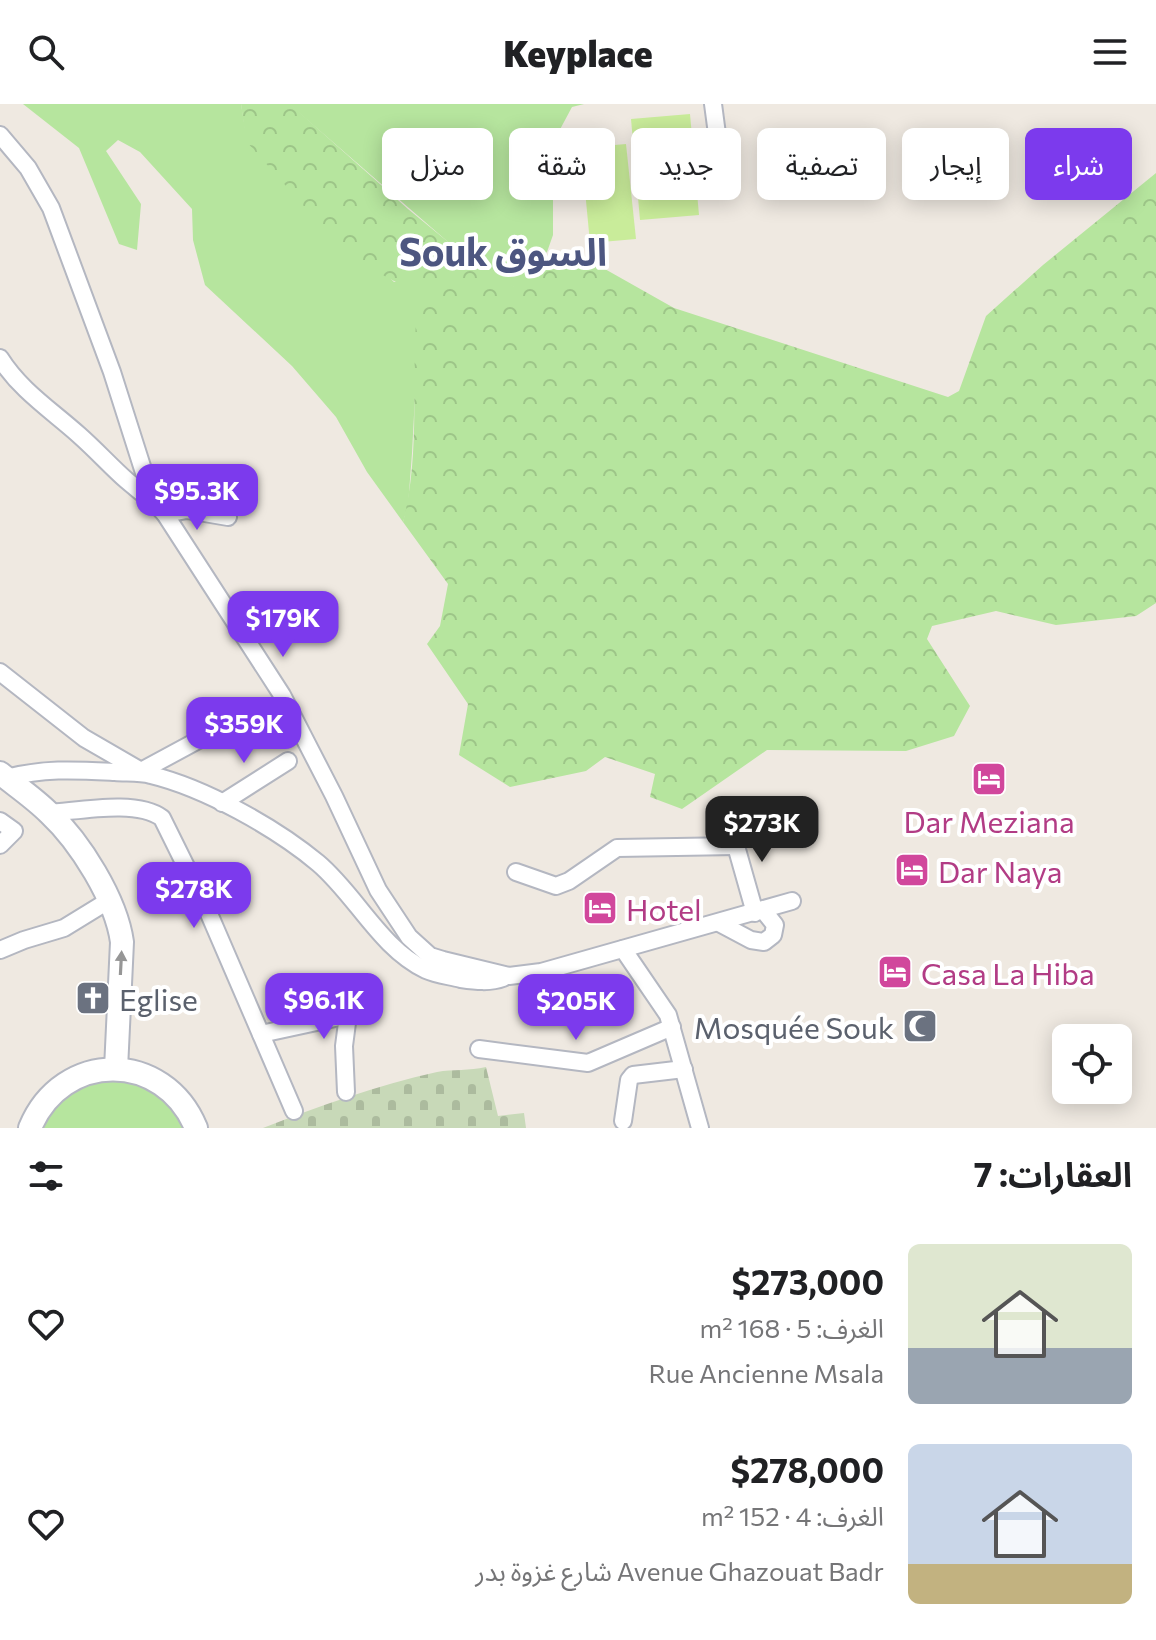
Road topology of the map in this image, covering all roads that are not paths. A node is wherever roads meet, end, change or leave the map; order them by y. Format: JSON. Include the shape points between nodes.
{"nodes":[{"id":1,"x":713,"y":104,"type":"edge"},
{"id":2,"x":716,"y":128,"type":"edge"},
{"id":3,"x":0,"y":135,"type":"edge"},
{"id":4,"x":0,"y":358,"type":"edge"},
{"id":5,"x":153,"y":501,"type":"junction"},
{"id":6,"x":165,"y":514,"type":"junction"},
{"id":7,"x":228,"y":517,"type":"dead end"},
{"id":8,"x":0,"y":672,"type":"edge"},
{"id":9,"x":254,"y":710,"type":"dead end"},
{"id":10,"x":288,"y":761,"type":"dead end"},
{"id":11,"x":146,"y":773,"type":"junction"},
{"id":12,"x":3,"y":775,"type":"edge"},
{"id":13,"x":222,"y":803,"type":"junction"},
{"id":14,"x":49,"y":813,"type":"junction"},
{"id":15,"x":739,"y":818,"type":"dead end"},
{"id":16,"x":0,"y":821,"type":"edge"},
{"id":17,"x":0,"y":845,"type":"edge"},
{"id":18,"x":736,"y":846,"type":"junction"},
{"id":19,"x":516,"y":872,"type":"dead end"},
{"id":20,"x":108,"y":901,"type":"junction"},
{"id":21,"x":792,"y":901,"type":"dead end"},
{"id":22,"x":759,"y":911,"type":"junction"},
{"id":23,"x":719,"y":923,"type":"junction"},
{"id":24,"x":623,"y":949,"type":"junction"},
{"id":25,"x":0,"y":950,"type":"edge"},
{"id":26,"x":509,"y":976,"type":"junction"},
{"id":27,"x":351,"y":992,"type":"dead end"},
{"id":28,"x":349,"y":1015,"type":"junction"},
{"id":29,"x":672,"y":1027,"type":"junction"},
{"id":30,"x":261,"y":1034,"type":"junction"},
{"id":31,"x":479,"y":1049,"type":"dead end"},
{"id":32,"x":116,"y":1069,"type":"junction"},
{"id":33,"x":684,"y":1069,"type":"junction"},
{"id":34,"x":346,"y":1092,"type":"dead end"},
{"id":35,"x":294,"y":1111,"type":"dead end"},
{"id":36,"x":623,"y":1121,"type":"dead end"},
{"id":37,"x":30,"y":1128,"type":"edge"},
{"id":38,"x":196,"y":1128,"type":"edge"},
{"id":39,"x":700,"y":1128,"type":"edge"}],
"edges":[{"from":1,"to":2,"type":"street"},
{"from":3,"to":5,"type":"street","via":[[28,168],[51,208]]},
{"from":4,"to":5,"type":"street","via":[[18,383]]},
{"from":5,"to":6,"type":"street"},
{"from":6,"to":7,"type":"street","via":[[187,510]]},
{"from":6,"to":26,"type":"street","via":[[282,695],[378,890],[409,937],[430,956]]},
{"from":8,"to":11,"type":"street","via":[[84,738]]},
{"from":9,"to":11,"type":"street"},
{"from":10,"to":13,"type":"street"},
{"from":11,"to":12,"type":"street","via":[[56,768]]},
{"from":11,"to":13,"type":"street"},
{"from":12,"to":14,"type":"street"},
{"from":13,"to":26,"type":"street","via":[[319,864],[385,937],[427,971],[486,981]]},
{"from":14,"to":20,"type":"street","via":[[75,843]]},
{"from":14,"to":30,"type":"street","via":[[128,808],[162,818]]},
{"from":15,"to":18,"type":"street"},
{"from":16,"to":17,"type":"street","via":[[14,831]]},
{"from":18,"to":19,"type":"street","via":[[617,848],[556,886]]},
{"from":18,"to":22,"type":"street"},
{"from":20,"to":25,"type":"street","via":[[64,928]]},
{"from":32,"to":20,"type":"street","one_way":true,"via":[[122,942]]},
{"from":21,"to":22,"type":"street"},
{"from":22,"to":23,"type":"street"},
{"from":22,"to":23,"type":"street","via":[[771,916],[775,925],[764,942]]},
{"from":23,"to":24,"type":"street"},
{"from":24,"to":26,"type":"street"},
{"from":24,"to":29,"type":"street"},
{"from":27,"to":28,"type":"street"},
{"from":28,"to":30,"type":"street"},
{"from":28,"to":34,"type":"street"},
{"from":29,"to":31,"type":"street","via":[[588,1063]]},
{"from":29,"to":33,"type":"street"},
{"from":30,"to":35,"type":"street"},
{"from":32,"to":37,"type":"street","via":[[69,1081],[44,1102]]},
{"from":32,"to":38,"type":"street","via":[[167,1088]]},
{"from":33,"to":36,"type":"street","via":[[633,1075]]},
{"from":33,"to":39,"type":"street"}]}
